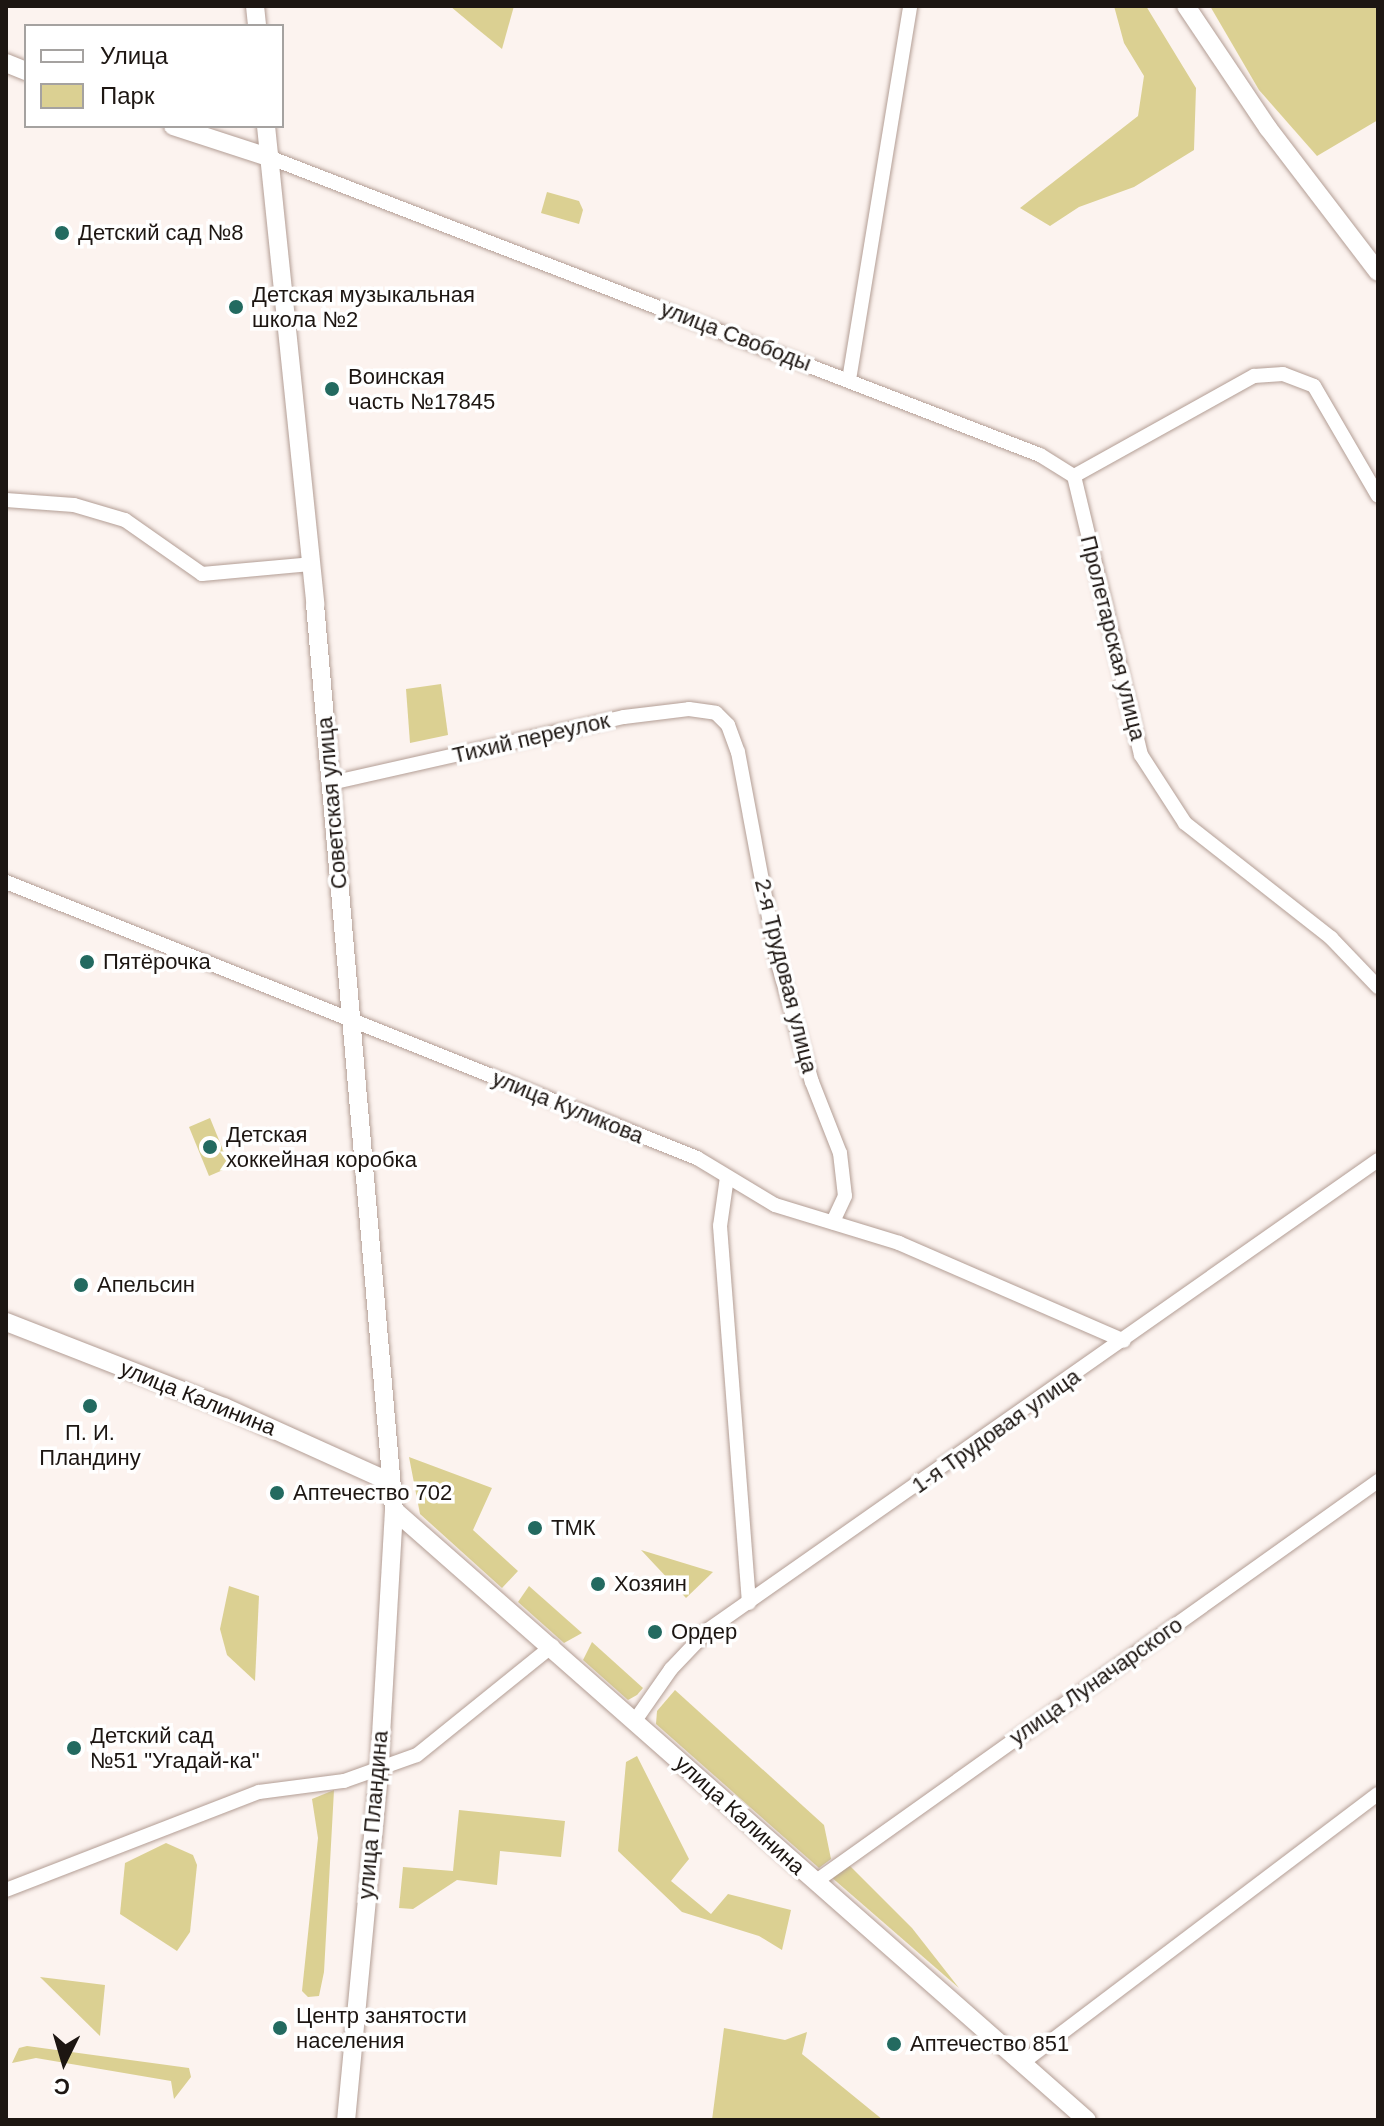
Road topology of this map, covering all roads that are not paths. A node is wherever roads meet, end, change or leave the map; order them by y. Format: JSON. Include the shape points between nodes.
{"nodes":[{"id":1,"x":910,"y":6,"type":"edge"},
{"id":2,"x":1186,"y":6,"type":"edge"},
{"id":3,"x":179,"y":128,"type":"edge"},
{"id":4,"x":266,"y":128,"type":"edge"},
{"id":5,"x":271,"y":158,"type":"junction"},
{"id":6,"x":1378,"y":272,"type":"edge"},
{"id":7,"x":849,"y":380,"type":"junction"},
{"id":8,"x":1074,"y":476,"type":"junction"},
{"id":9,"x":1378,"y":496,"type":"edge"},
{"id":10,"x":6,"y":500,"type":"edge"},
{"id":11,"x":311,"y":564,"type":"junction"},
{"id":12,"x":728,"y":725,"type":"joint"},
{"id":13,"x":331,"y":783,"type":"junction"},
{"id":14,"x":6,"y":882,"type":"edge"},
{"id":15,"x":1378,"y":987,"type":"edge"},
{"id":16,"x":350,"y":1020,"type":"junction"},
{"id":17,"x":1378,"y":1160,"type":"edge"},
{"id":18,"x":727,"y":1177,"type":"junction"},
{"id":19,"x":833,"y":1222,"type":"junction"},
{"id":20,"x":6,"y":1322,"type":"edge"},
{"id":21,"x":1124,"y":1341,"type":"junction"},
{"id":22,"x":388,"y":1481,"type":"junction"},
{"id":23,"x":1378,"y":1481,"type":"edge"},
{"id":24,"x":394,"y":1510,"type":"junction"},
{"id":25,"x":749,"y":1603,"type":"junction"},
{"id":26,"x":552,"y":1646,"type":"junction"},
{"id":27,"x":634,"y":1722,"type":"junction"},
{"id":28,"x":379,"y":1772,"type":"junction"},
{"id":29,"x":1378,"y":1794,"type":"edge"},
{"id":30,"x":815,"y":1882,"type":"junction"},
{"id":31,"x":6,"y":1890,"type":"edge"},
{"id":32,"x":1022,"y":2063,"type":"junction"},
{"id":33,"x":346,"y":2120,"type":"edge"},
{"id":34,"x":1087,"y":2120,"type":"edge"}],
"edges":[{"from":1,"to":7,"type":"street"},
{"from":2,"to":6,"type":"street","via":[[1268,128]]},
{"from":3,"to":5,"type":"street","name":"улица Свободы"},
{"from":4,"to":5,"type":"street","name":"Советская улица"},
{"from":5,"to":7,"type":"street","name":"улица Свободы"},
{"from":5,"to":11,"type":"street","name":"Советская улица"},
{"from":7,"to":8,"type":"street","name":"улица Свободы","via":[[1040,455]]},
{"from":8,"to":9,"type":"street","via":[[1254,376],[1283,374],[1314,386]]},
{"from":8,"to":15,"type":"street","name":"Пролетарская улица","via":[[1141,755],[1185,823],[1331,938]]},
{"from":10,"to":11,"type":"street","via":[[74,505],[125,520],[202,574]]},
{"from":11,"to":13,"type":"street","name":"Советская улица"},
{"from":12,"to":13,"type":"street","name":"Тихий переулок","via":[[716,713],[689,709],[624,717]]},
{"from":12,"to":19,"type":"street","name":"2-я Трудовая улица","via":[[738,752],[776,956],[812,1082],[840,1153],[845,1196]]},
{"from":13,"to":16,"type":"street","name":"Советская улица"},
{"from":14,"to":16,"type":"street","name":"улица Куликова"},
{"from":16,"to":18,"type":"street","name":"улица Куликова","via":[[697,1158]]},
{"from":16,"to":22,"type":"street","name":"Советская улица"},
{"from":17,"to":21,"type":"street","name":"1-я Трудовая улица"},
{"from":18,"to":19,"type":"street","name":"улица Куликова","via":[[775,1205]]},
{"from":18,"to":25,"type":"street","via":[[720,1226]]},
{"from":19,"to":21,"type":"street","name":"улица Куликова","via":[[899,1243]]},
{"from":20,"to":22,"type":"street","name":"улица Калинина","via":[[312,1444]]},
{"from":21,"to":25,"type":"street","name":"1-я Трудовая улица"},
{"from":22,"to":24,"type":"street","name":"улица Пландина"},
{"from":23,"to":30,"type":"street","name":"улица Луначарского"},
{"from":24,"to":26,"type":"street","name":"улица Калинина"},
{"from":24,"to":28,"type":"street","name":"улица Пландина"},
{"from":25,"to":27,"type":"street","name":"1-я Трудовая улица","via":[[708,1630],[665,1677]]},
{"from":26,"to":27,"type":"street","name":"улица Калинина"},
{"from":26,"to":28,"type":"street","via":[[441,1740]]},
{"from":27,"to":30,"type":"street","name":"улица Калинина"},
{"from":28,"to":31,"type":"street","via":[[259,1792]]},
{"from":28,"to":33,"type":"street","name":"улица Пландина"},
{"from":29,"to":32,"type":"street"},
{"from":30,"to":32,"type":"street","name":"улица Калинина"},
{"from":32,"to":34,"type":"street","name":"улица Калинина"}]}
